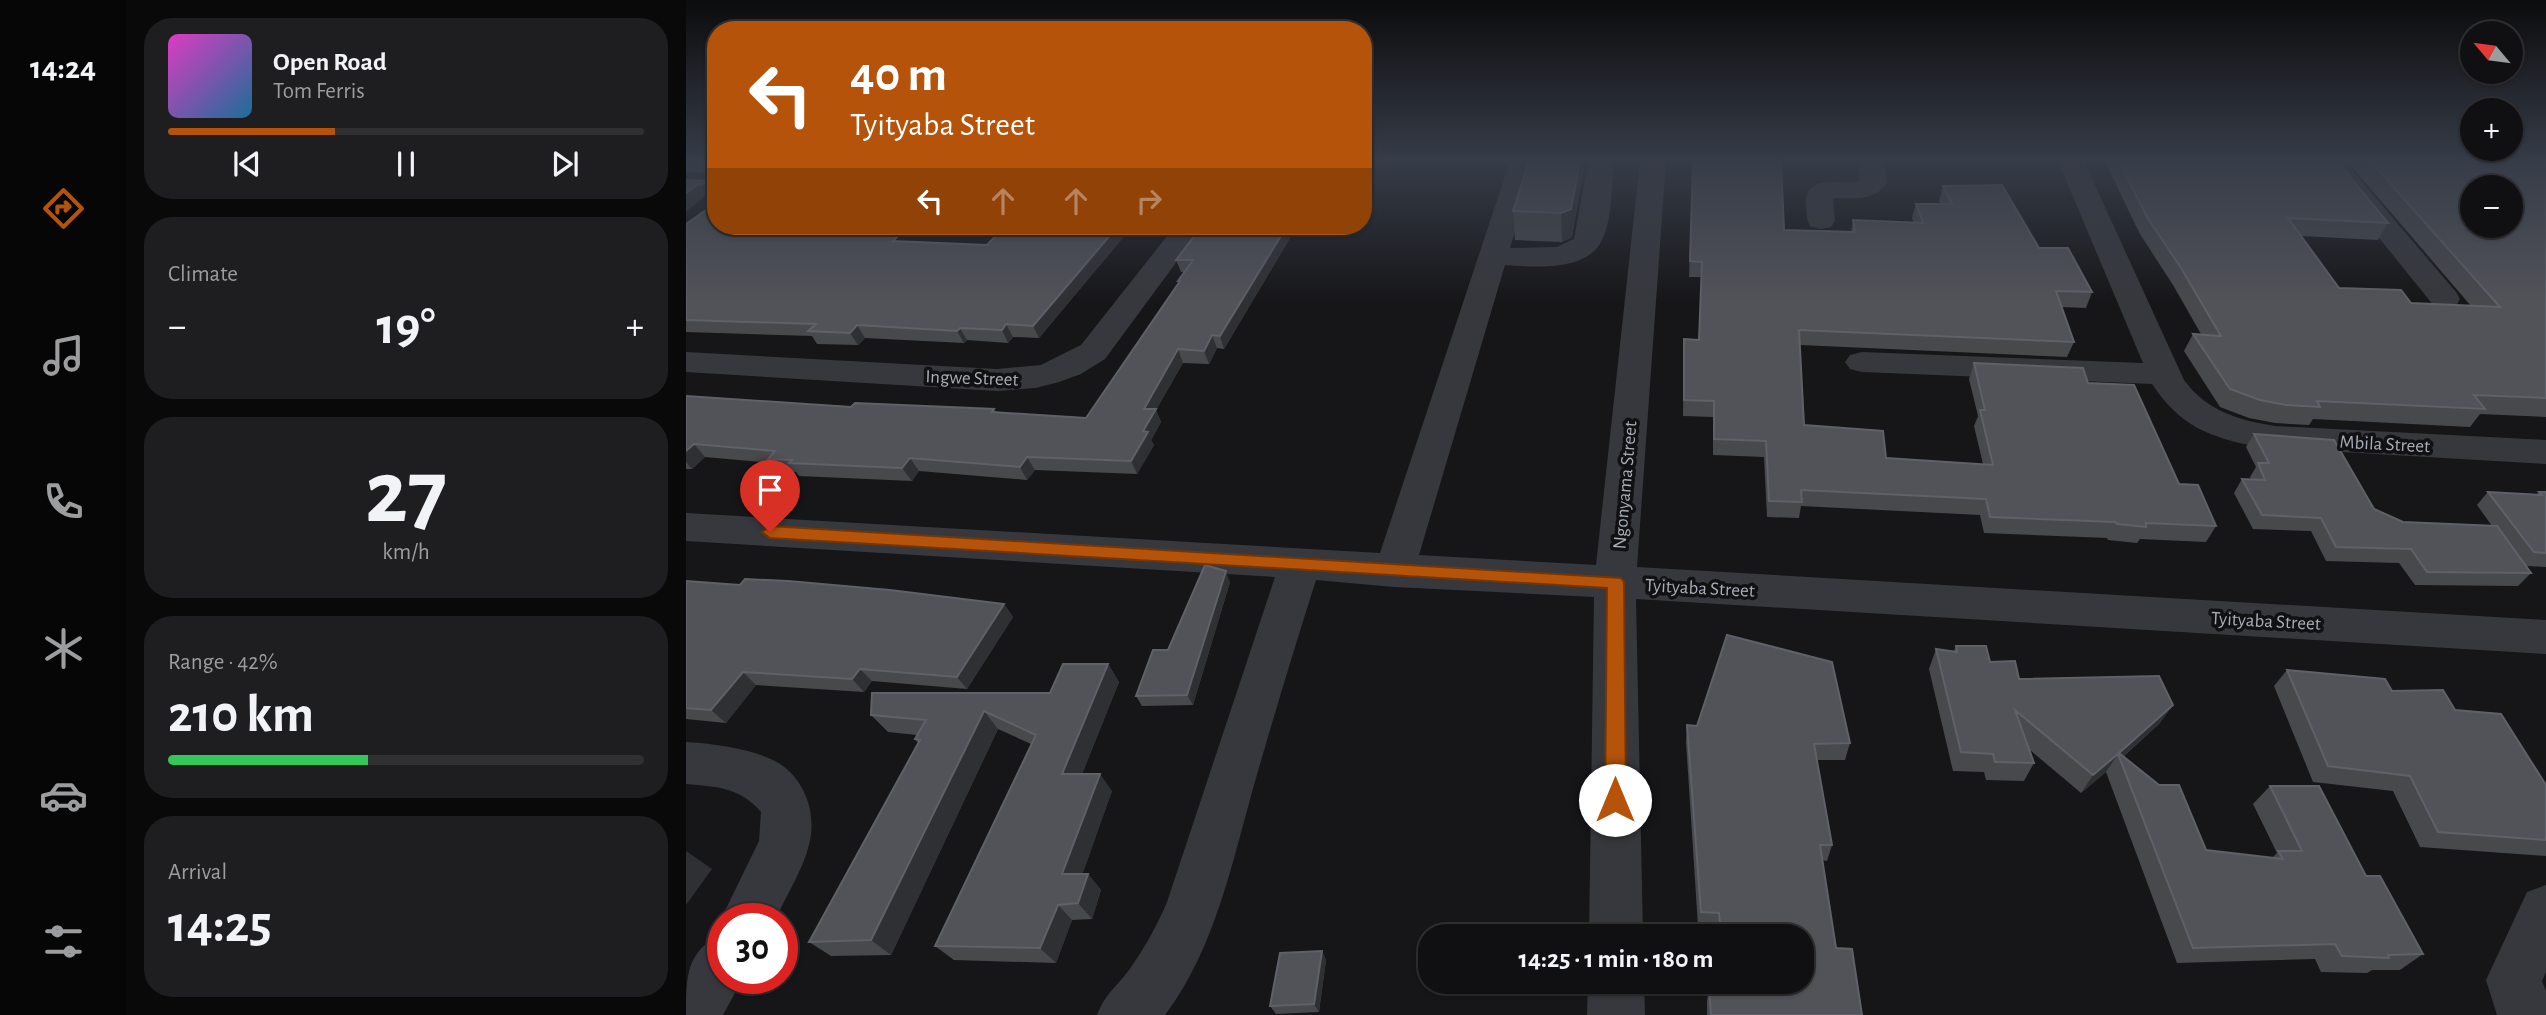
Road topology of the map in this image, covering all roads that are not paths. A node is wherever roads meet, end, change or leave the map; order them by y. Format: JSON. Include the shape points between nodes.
{"nodes":[{"id":1,"x":1508,"y":208,"type":"edge"},
{"id":2,"x":1593,"y":208,"type":"edge"},
{"id":3,"x":1649,"y":208,"type":"edge"},
{"id":4,"x":1820,"y":208,"type":"edge"},
{"id":5,"x":2092,"y":208,"type":"edge"},
{"id":6,"x":2369,"y":208,"type":"edge"},
{"id":7,"x":1821,"y":221,"type":"dead end"},
{"id":8,"x":1182,"y":235,"type":"edge"},
{"id":9,"x":1493,"y":256,"type":"junction"},
{"id":10,"x":2445,"y":299,"type":"dead end"},
{"id":11,"x":686,"y":362,"type":"edge"},
{"id":12,"x":1862,"y":362,"type":"dead end"},
{"id":13,"x":2165,"y":374,"type":"junction"},
{"id":14,"x":2546,"y":452,"type":"edge"},
{"id":15,"x":686,"y":527,"type":"edge"},
{"id":16,"x":1300,"y":564,"type":"junction"},
{"id":17,"x":1394,"y":571,"type":"junction"},
{"id":18,"x":1615,"y":582,"type":"junction"},
{"id":19,"x":2546,"y":637,"type":"edge"},
{"id":20,"x":686,"y":763,"type":"edge"},
{"id":21,"x":756,"y":903,"type":"edge"},
{"id":22,"x":2546,"y":911,"type":"edge"},
{"id":23,"x":1616,"y":924,"type":"edge"},
{"id":24,"x":707,"y":988,"type":"edge"},
{"id":25,"x":1616,"y":994,"type":"edge"},
{"id":26,"x":691,"y":1015,"type":"edge"},
{"id":27,"x":1126,"y":1015,"type":"edge"},
{"id":28,"x":1616,"y":1015,"type":"edge"},
{"id":29,"x":2526,"y":1015,"type":"edge"}],
"edges":[{"from":1,"to":9,"type":"street"},
{"from":2,"to":9,"type":"street","via":[[1587,241],[1577,251],[1565,256]]},
{"from":3,"to":18,"type":"street","name":"Ngonyama Street"},
{"from":4,"to":7,"type":"street"},
{"from":5,"to":13,"type":"street","name":"Mbila Street"},
{"from":6,"to":10,"type":"street"},
{"from":8,"to":11,"type":"street","name":"Ingwe Street","via":[[1100,343],[1074,365],[1052,375],[997,380]]},
{"from":9,"to":17,"type":"street"},
{"from":12,"to":13,"type":"street"},
{"from":13,"to":14,"type":"street","name":"Mbila Street","via":[[2179,401],[2243,432],[2274,438]]},
{"from":15,"to":16,"type":"street","name":"Tyityaba Street"},
{"from":16,"to":17,"type":"street","name":"Tyityaba Street"},
{"from":16,"to":27,"type":"street","via":[[1179,936],[1159,978]]},
{"from":17,"to":18,"type":"street","name":"Tyityaba Street"},
{"from":18,"to":19,"type":"street","name":"Tyityaba Street"},
{"from":18,"to":23,"type":"street","name":"Ngonyama Street"},
{"from":20,"to":21,"type":"street","via":[[716,765],[763,779],[786,805],[784,844]]},
{"from":22,"to":29,"type":"street","via":[[2514,980]]},
{"from":24,"to":26,"type":"street"},
{"from":25,"to":28,"type":"street"}]}
